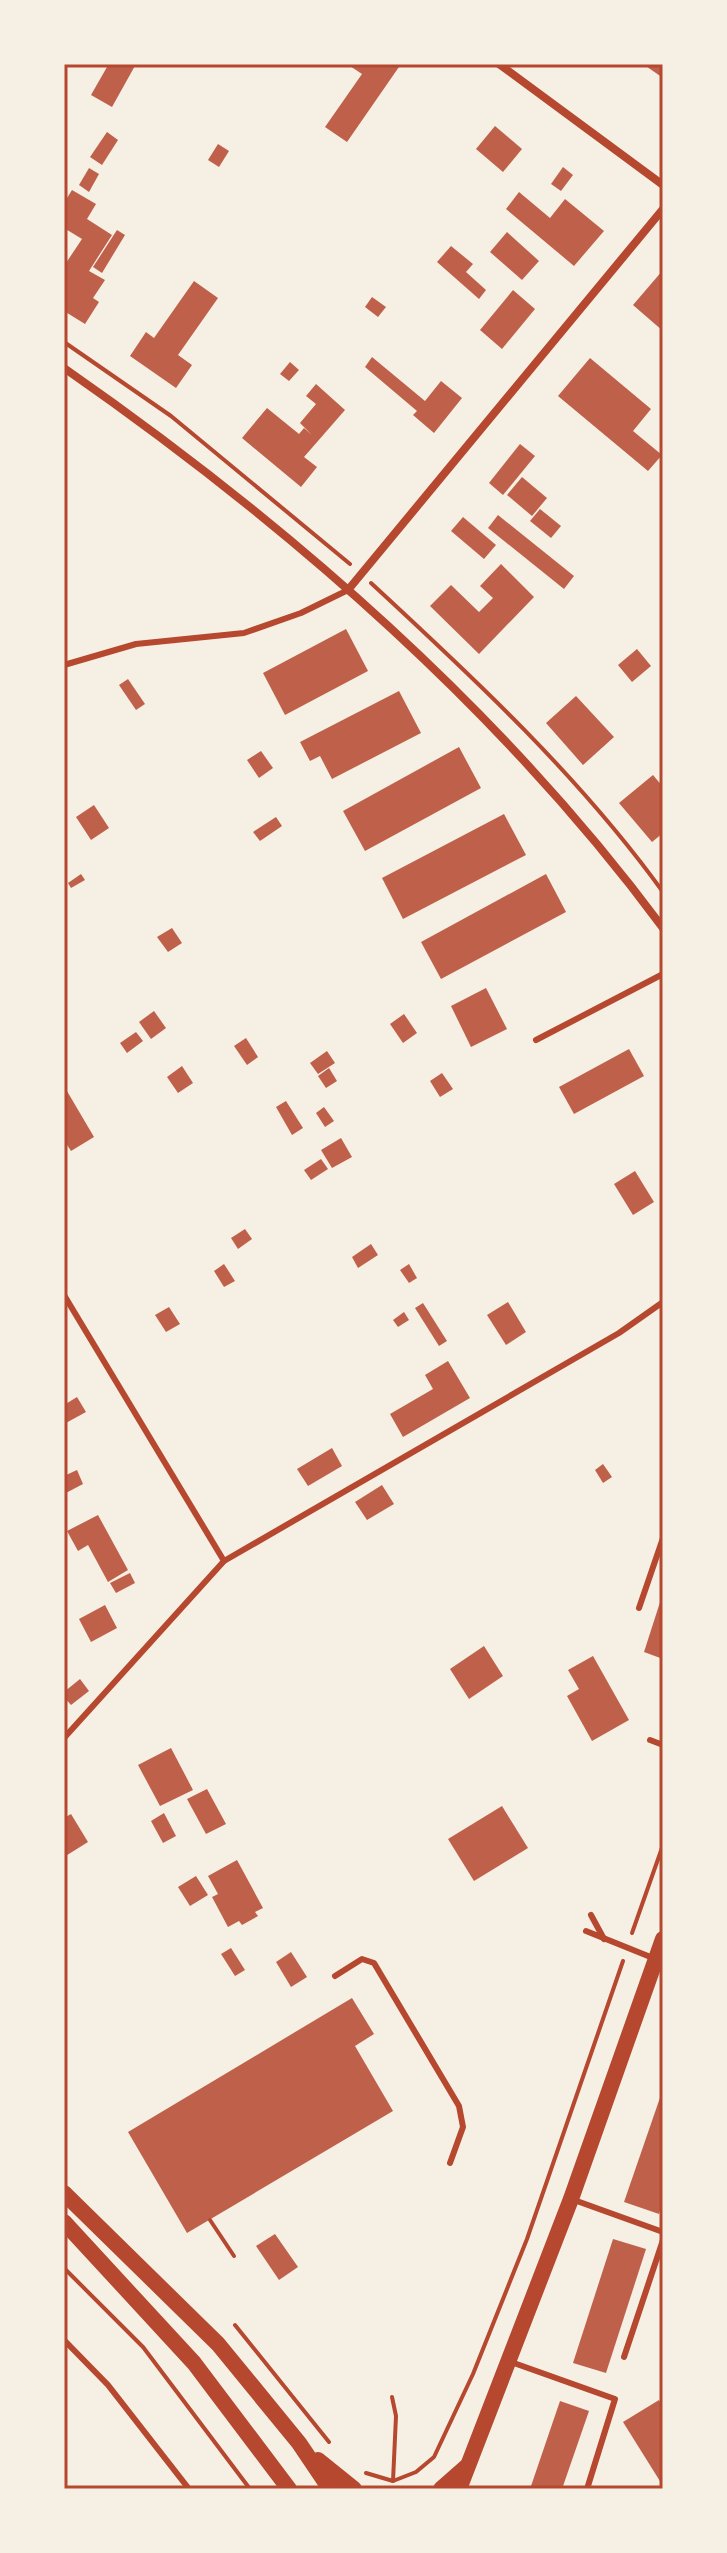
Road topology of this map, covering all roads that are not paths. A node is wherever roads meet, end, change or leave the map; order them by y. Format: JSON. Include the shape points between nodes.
{"nodes":[{"id":1,"x":499,"y":64,"type":"edge"},
{"id":2,"x":663,"y":185,"type":"edge"},
{"id":3,"x":663,"y":209,"type":"edge"},
{"id":4,"x":64,"y":368,"type":"edge"},
{"id":5,"x":348,"y":590,"type":"junction"},
{"id":6,"x":64,"y":665,"type":"edge"},
{"id":7,"x":663,"y":928,"type":"edge"},
{"id":8,"x":663,"y":974,"type":"edge"},
{"id":9,"x":536,"y":1040,"type":"dead end"},
{"id":10,"x":64,"y":1295,"type":"edge"},
{"id":11,"x":663,"y":1302,"type":"edge"},
{"id":12,"x":663,"y":1538,"type":"edge"},
{"id":13,"x":224,"y":1561,"type":"junction"},
{"id":14,"x":639,"y":1608,"type":"dead end"},
{"id":15,"x":64,"y":1721,"type":"edge"},
{"id":16,"x":70,"y":1732,"type":"junction"},
{"id":17,"x":64,"y":1738,"type":"edge"},
{"id":18,"x":650,"y":1740,"type":"dead end"},
{"id":19,"x":663,"y":1745,"type":"edge"},
{"id":20,"x":591,"y":1915,"type":"dead end"},
{"id":21,"x":586,"y":1931,"type":"dead end"},
{"id":22,"x":604,"y":1939,"type":"junction"},
{"id":23,"x":663,"y":1939,"type":"edge"},
{"id":24,"x":656,"y":1959,"type":"junction"},
{"id":25,"x":335,"y":1976,"type":"dead end"},
{"id":26,"x":450,"y":2163,"type":"dead end"},
{"id":27,"x":64,"y":2193,"type":"edge"},
{"id":28,"x":571,"y":2199,"type":"junction"},
{"id":29,"x":64,"y":2222,"type":"edge"},
{"id":30,"x":663,"y":2232,"type":"edge"},
{"id":31,"x":663,"y":2240,"type":"edge"},
{"id":32,"x":64,"y":2340,"type":"edge"},
{"id":33,"x":624,"y":2357,"type":"dead end"},
{"id":34,"x":508,"y":2361,"type":"junction"},
{"id":35,"x":299,"y":2443,"type":"junction"},
{"id":36,"x":467,"y":2466,"type":"junction"},
{"id":37,"x":189,"y":2489,"type":"edge"},
{"id":38,"x":289,"y":2489,"type":"edge"},
{"id":39,"x":330,"y":2489,"type":"edge"},
{"id":40,"x":354,"y":2489,"type":"edge"},
{"id":41,"x":441,"y":2489,"type":"edge"},
{"id":42,"x":459,"y":2489,"type":"edge"},
{"id":43,"x":587,"y":2489,"type":"edge"}],
"edges":[{"from":1,"to":2,"type":"street"},
{"from":3,"to":5,"type":"street"},
{"from":4,"to":5,"type":"street","via":[[162,436]]},
{"from":5,"to":6,"type":"lane","via":[[244,633],[136,644]]},
{"from":5,"to":7,"type":"street","via":[[474,708],[614,861]]},
{"from":8,"to":9,"type":"lane"},
{"from":10,"to":13,"type":"lane"},
{"from":11,"to":13,"type":"lane","via":[[619,1333]]},
{"from":12,"to":14,"type":"lane"},
{"from":13,"to":16,"type":"lane"},
{"from":15,"to":16,"type":"lane"},
{"from":16,"to":17,"type":"lane"},
{"from":18,"to":19,"type":"lane"},
{"from":20,"to":22,"type":"lane"},
{"from":21,"to":22,"type":"lane"},
{"from":22,"to":24,"type":"lane"},
{"from":23,"to":24,"type":"main road"},
{"from":24,"to":28,"type":"main road"},
{"from":25,"to":26,"type":"lane","via":[[362,1959],[374,1963],[459,2106],[463,2127]]},
{"from":27,"to":35,"type":"main road","via":[[218,2344]]},
{"from":28,"to":30,"type":"lane"},
{"from":28,"to":34,"type":"main road"},
{"from":29,"to":38,"type":"main road","via":[[194,2363]]},
{"from":31,"to":33,"type":"lane"},
{"from":32,"to":37,"type":"lane","via":[[108,2385]]},
{"from":34,"to":36,"type":"main road"},
{"from":34,"to":43,"type":"lane","via":[[615,2399]]},
{"from":35,"to":39,"type":"main road"},
{"from":35,"to":40,"type":"main road"},
{"from":36,"to":41,"type":"main road"},
{"from":36,"to":42,"type":"main road"}]}
